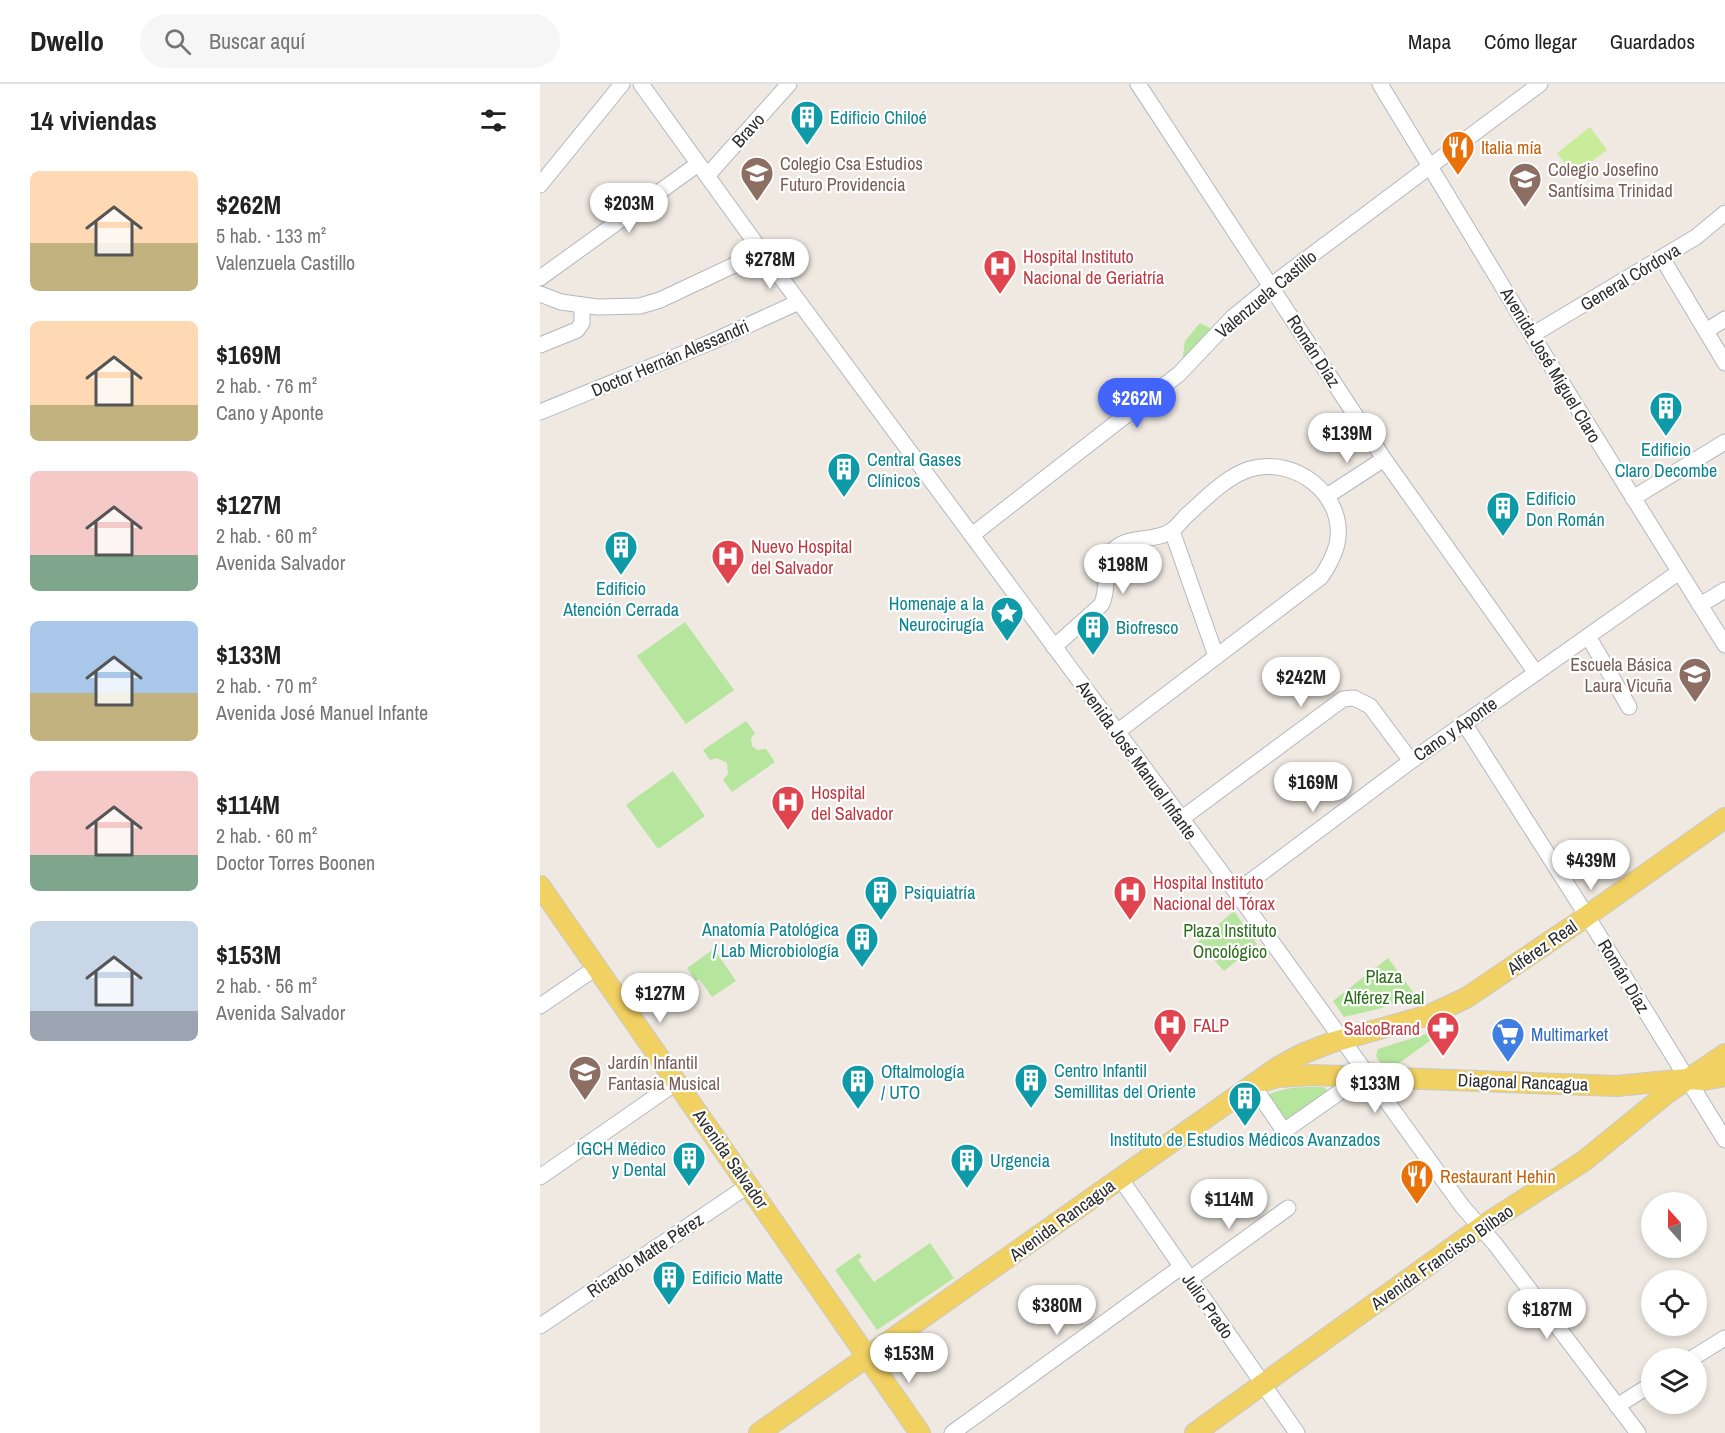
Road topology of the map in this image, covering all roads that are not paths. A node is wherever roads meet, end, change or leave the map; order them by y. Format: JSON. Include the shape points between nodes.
{"nodes":[{"id":1,"x":622,"y":84,"type":"edge"},
{"id":2,"x":641,"y":84,"type":"edge"},
{"id":3,"x":789,"y":84,"type":"edge"},
{"id":4,"x":1138,"y":84,"type":"edge"},
{"id":5,"x":1380,"y":84,"type":"edge"},
{"id":6,"x":1540,"y":84,"type":"edge"},
{"id":7,"x":1430,"y":166,"type":"junction"},
{"id":8,"x":702,"y":170,"type":"junction"},
{"id":9,"x":540,"y":185,"type":"edge"},
{"id":10,"x":1725,"y":213,"type":"edge"},
{"id":11,"x":762,"y":252,"type":"junction"},
{"id":12,"x":1662,"y":258,"type":"junction"},
{"id":13,"x":540,"y":278,"type":"edge"},
{"id":14,"x":1272,"y":287,"type":"junction"},
{"id":15,"x":540,"y":294,"type":"edge"},
{"id":16,"x":799,"y":302,"type":"junction"},
{"id":17,"x":582,"y":305,"type":"junction"},
{"id":18,"x":1725,"y":319,"type":"edge"},
{"id":19,"x":1706,"y":331,"type":"junction"},
{"id":20,"x":1532,"y":335,"type":"junction"},
{"id":21,"x":540,"y":345,"type":"edge"},
{"id":22,"x":1725,"y":363,"type":"edge"},
{"id":23,"x":540,"y":412,"type":"edge"},
{"id":24,"x":1725,"y":442,"type":"edge"},
{"id":25,"x":1384,"y":459,"type":"junction"},
{"id":26,"x":1327,"y":496,"type":"junction"},
{"id":27,"x":1633,"y":498,"type":"junction"},
{"id":28,"x":1172,"y":531,"type":"junction"},
{"id":29,"x":972,"y":535,"type":"junction"},
{"id":30,"x":1679,"y":572,"type":"junction"},
{"id":31,"x":1725,"y":590,"type":"edge"},
{"id":32,"x":1700,"y":605,"type":"junction"},
{"id":33,"x":1588,"y":636,"type":"junction"},
{"id":34,"x":1725,"y":645,"type":"edge"},
{"id":35,"x":1054,"y":647,"type":"junction"},
{"id":36,"x":1216,"y":656,"type":"junction"},
{"id":37,"x":1536,"y":673,"type":"junction"},
{"id":38,"x":1629,"y":707,"type":"dead end"},
{"id":39,"x":1464,"y":723,"type":"junction"},
{"id":40,"x":1117,"y":732,"type":"junction"},
{"id":41,"x":1411,"y":761,"type":"junction"},
{"id":42,"x":1725,"y":818,"type":"edge"},
{"id":43,"x":1180,"y":819,"type":"junction"},
{"id":44,"x":540,"y":886,"type":"edge"},
{"id":45,"x":1236,"y":892,"type":"junction"},
{"id":46,"x":1587,"y":916,"type":"junction"},
{"id":47,"x":597,"y":967,"type":"junction"},
{"id":48,"x":540,"y":1005,"type":"edge"},
{"id":49,"x":1341,"y":1039,"type":"junction"},
{"id":50,"x":1725,"y":1054,"type":"edge"},
{"id":51,"x":1360,"y":1076,"type":"junction"},
{"id":52,"x":1725,"y":1076,"type":"edge"},
{"id":53,"x":1687,"y":1079,"type":"junction"},
{"id":54,"x":677,"y":1082,"type":"junction"},
{"id":55,"x":1252,"y":1084,"type":"junction"},
{"id":56,"x":1725,"y":1140,"type":"edge"},
{"id":57,"x":540,"y":1177,"type":"edge"},
{"id":58,"x":1120,"y":1178,"type":"junction"},
{"id":59,"x":749,"y":1185,"type":"junction"},
{"id":60,"x":1288,"y":1208,"type":"dead end"},
{"id":61,"x":1481,"y":1227,"type":"junction"},
{"id":62,"x":1186,"y":1273,"type":"junction"},
{"id":63,"x":540,"y":1326,"type":"edge"},
{"id":64,"x":1725,"y":1338,"type":"edge"},
{"id":65,"x":1707,"y":1349,"type":"edge"},
{"id":66,"x":867,"y":1357,"type":"junction"},
{"id":67,"x":1263,"y":1384,"type":"junction"},
{"id":68,"x":1641,"y":1391,"type":"edge"},
{"id":69,"x":1617,"y":1406,"type":"junction"},
{"id":70,"x":759,"y":1433,"type":"edge"},
{"id":71,"x":920,"y":1433,"type":"edge"},
{"id":72,"x":952,"y":1433,"type":"edge"},
{"id":73,"x":1195,"y":1433,"type":"edge"},
{"id":74,"x":1297,"y":1433,"type":"edge"},
{"id":75,"x":1638,"y":1433,"type":"edge"}],
"edges":[{"from":1,"to":9,"type":"street"},
{"from":2,"to":8,"type":"street","name":"Avenida José Manuel Infante"},
{"from":3,"to":8,"type":"street","name":"Bravo"},
{"from":4,"to":14,"type":"street","name":"Román Díaz"},
{"from":5,"to":7,"type":"street","name":"Avenida José Miguel Claro"},
{"from":6,"to":7,"type":"street","name":"Valenzuela Castillo"},
{"from":7,"to":14,"type":"street","name":"Valenzuela Castillo"},
{"from":7,"to":20,"type":"street","name":"Avenida José Miguel Claro"},
{"from":8,"to":11,"type":"street","name":"Avenida José Manuel Infante"},
{"from":8,"to":13,"type":"street","name":"Bravo"},
{"from":10,"to":12,"type":"street","name":"General Córdova","via":[[1705,232]]},
{"from":11,"to":16,"type":"street","name":"Avenida José Manuel Infante"},
{"from":11,"to":17,"type":"street","via":[[649,303],[628,308]]},
{"from":12,"to":19,"type":"street"},
{"from":12,"to":20,"type":"street","name":"General Córdova"},
{"from":14,"to":25,"type":"street","name":"Román Díaz"},
{"from":14,"to":29,"type":"street","name":"Valenzuela Castillo","via":[[1233,317],[1179,374]]},
{"from":15,"to":17,"type":"street"},
{"from":16,"to":23,"type":"street","name":"Doctor Hernán Alessandri"},
{"from":16,"to":29,"type":"street","name":"Avenida José Manuel Infante"},
{"from":17,"to":21,"type":"street","via":[[580,327]]},
{"from":18,"to":19,"type":"street"},
{"from":19,"to":22,"type":"street"},
{"from":20,"to":27,"type":"street","name":"Avenida José Miguel Claro"},
{"from":24,"to":27,"type":"street"},
{"from":25,"to":26,"type":"street"},
{"from":25,"to":37,"type":"street","name":"Román Díaz"},
{"from":26,"to":28,"type":"street","via":[[1295,471],[1259,467],[1229,480]]},
{"from":26,"to":36,"type":"street","via":[[1338,531],[1328,568],[1312,586]]},
{"from":27,"to":30,"type":"street","name":"Avenida José Miguel Claro"},
{"from":28,"to":35,"type":"street","via":[[1112,551],[1106,596],[1101,605]]},
{"from":28,"to":36,"type":"street"},
{"from":29,"to":35,"type":"street","name":"Avenida José Manuel Infante"},
{"from":30,"to":32,"type":"street","name":"Avenida José Miguel Claro"},
{"from":30,"to":33,"type":"street","name":"Cano y Aponte"},
{"from":31,"to":32,"type":"street"},
{"from":32,"to":34,"type":"street","name":"Avenida José Miguel Claro"},
{"from":33,"to":37,"type":"street","name":"Cano y Aponte"},
{"from":33,"to":38,"type":"street"},
{"from":35,"to":40,"type":"street","name":"Avenida José Manuel Infante"},
{"from":36,"to":40,"type":"street"},
{"from":37,"to":39,"type":"street","name":"Cano y Aponte"},
{"from":39,"to":41,"type":"street","name":"Cano y Aponte"},
{"from":39,"to":46,"type":"street","name":"Román Díaz"},
{"from":40,"to":43,"type":"street","name":"Avenida José Manuel Infante"},
{"from":41,"to":43,"type":"street","via":[[1370,706],[1354,698],[1343,699]]},
{"from":41,"to":45,"type":"street","name":"Cano y Aponte"},
{"from":42,"to":46,"type":"main road","name":"Alférez Real"},
{"from":43,"to":45,"type":"street","name":"Avenida José Manuel Infante"},
{"from":44,"to":47,"type":"main road","name":"Avenida Salvador"},
{"from":45,"to":49,"type":"street","name":"Avenida José Manuel Infante"},
{"from":46,"to":49,"type":"main road","name":"Alférez Real","via":[[1483,988],[1450,1006]]},
{"from":46,"to":53,"type":"street","name":"Román Díaz"},
{"from":47,"to":48,"type":"street"},
{"from":47,"to":54,"type":"main road","name":"Avenida Salvador"},
{"from":49,"to":51,"type":"street","name":"Avenida José Manuel Infante"},
{"from":49,"to":55,"type":"main road","name":"Avenida Rancagua","via":[[1296,1057]]},
{"from":50,"to":53,"type":"main road","name":"Avenida Francisco Bilbao"},
{"from":51,"to":53,"type":"main road","name":"Diagonal Rancagua","via":[[1617,1086]]},
{"from":51,"to":55,"type":"main road","name":"Diagonal Rancagua","via":[[1295,1075]]},
{"from":51,"to":55,"type":"street","via":[[1284,1131]]},
{"from":51,"to":61,"type":"street","name":"Avenida José Manuel Infante"},
{"from":52,"to":53,"type":"main road"},
{"from":53,"to":56,"type":"street","name":"Román Díaz"},
{"from":53,"to":61,"type":"main road","name":"Avenida Francisco Bilbao","via":[[1584,1161]]},
{"from":54,"to":57,"type":"street"},
{"from":54,"to":59,"type":"main road","name":"Avenida Salvador"},
{"from":55,"to":58,"type":"main road","name":"Avenida Rancagua"},
{"from":58,"to":62,"type":"street","name":"Julio Prado"},
{"from":58,"to":66,"type":"main road","name":"Avenida Rancagua"},
{"from":59,"to":63,"type":"street","name":"Ricardo Matte Pérez"},
{"from":59,"to":66,"type":"main road","name":"Avenida Salvador"},
{"from":60,"to":62,"type":"street"},
{"from":61,"to":67,"type":"main road","name":"Avenida Francisco Bilbao"},
{"from":61,"to":69,"type":"street","name":"Avenida José Manuel Infante"},
{"from":62,"to":67,"type":"street","name":"Julio Prado"},
{"from":62,"to":72,"type":"street"},
{"from":64,"to":65,"type":"street"},
{"from":66,"to":70,"type":"main road","name":"Avenida Rancagua"},
{"from":66,"to":71,"type":"main road","name":"Avenida Salvador"},
{"from":67,"to":73,"type":"main road","name":"Avenida Francisco Bilbao"},
{"from":67,"to":74,"type":"street","name":"Julio Prado"},
{"from":68,"to":69,"type":"street"},
{"from":69,"to":75,"type":"street","name":"Avenida José Manuel Infante"}]}
